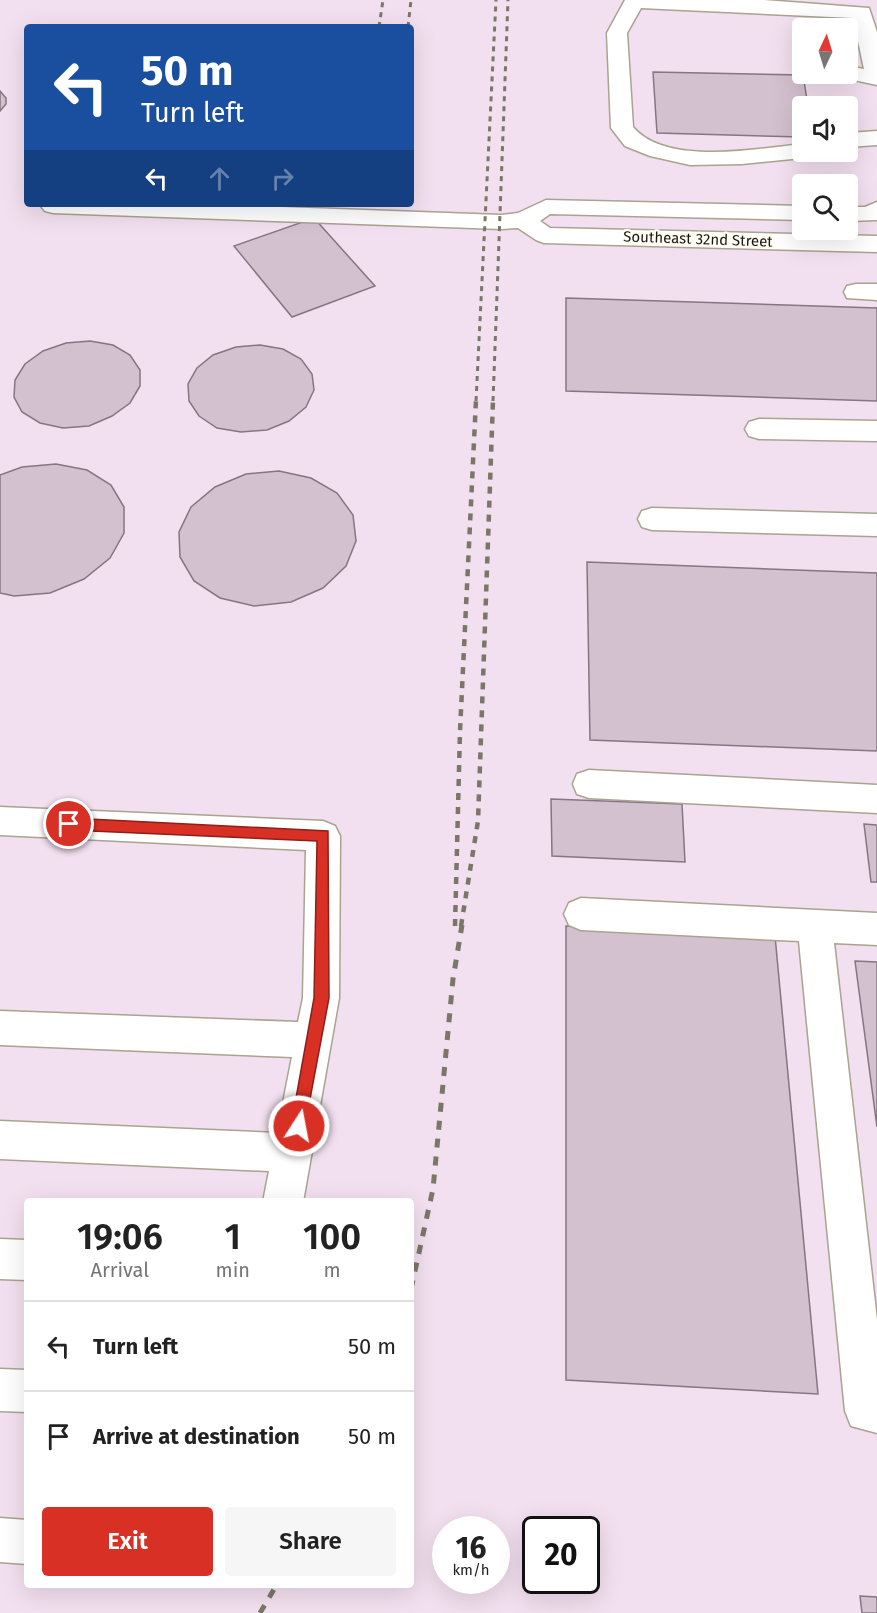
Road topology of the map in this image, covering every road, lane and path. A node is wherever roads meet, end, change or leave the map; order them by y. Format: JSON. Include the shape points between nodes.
{"nodes":[{"id":1,"x":729,"y":2,"type":"edge"},
{"id":2,"x":866,"y":11,"type":"edge"},
{"id":3,"x":873,"y":44,"type":"edge"},
{"id":4,"x":858,"y":74,"type":"edge"},
{"id":5,"x":877,"y":79,"type":"edge"},
{"id":6,"x":877,"y":138,"type":"edge"},
{"id":7,"x":858,"y":139,"type":"edge"},
{"id":8,"x":792,"y":152,"type":"edge"},
{"id":9,"x":81,"y":207,"type":"edge"},
{"id":10,"x":877,"y":209,"type":"edge"},
{"id":11,"x":792,"y":213,"type":"edge"},
{"id":12,"x":858,"y":214,"type":"edge"},
{"id":13,"x":523,"y":220,"type":"junction"},
{"id":14,"x":877,"y":244,"type":"edge"},
{"id":15,"x":759,"y":429,"type":"dead end"},
{"id":16,"x":877,"y":431,"type":"edge"},
{"id":17,"x":652,"y":519,"type":"dead end"},
{"id":18,"x":877,"y":525,"type":"edge"},
{"id":19,"x":589,"y":784,"type":"dead end"},
{"id":20,"x":877,"y":799,"type":"edge"},
{"id":21,"x":0,"y":821,"type":"edge"},
{"id":22,"x":581,"y":914,"type":"dead end"},
{"id":23,"x":815,"y":925,"type":"junction"},
{"id":24,"x":877,"y":929,"type":"edge"},
{"id":25,"x":0,"y":1028,"type":"edge"},
{"id":26,"x":313,"y":1040,"type":"junction"},
{"id":27,"x":0,"y":1140,"type":"edge"},
{"id":28,"x":293,"y":1153,"type":"junction"},
{"id":29,"x":284,"y":1198,"type":"edge"},
{"id":30,"x":0,"y":1259,"type":"edge"},
{"id":31,"x":24,"y":1260,"type":"edge"},
{"id":32,"x":0,"y":1390,"type":"edge"},
{"id":33,"x":24,"y":1391,"type":"edge"},
{"id":34,"x":877,"y":1412,"type":"edge"},
{"id":35,"x":0,"y":1540,"type":"edge"},
{"id":36,"x":24,"y":1542,"type":"edge"}],
"edges":[{"from":1,"to":2,"type":"street"},
{"from":1,"to":8,"type":"street","via":[[634,2],[617,33],[622,128],[633,141],[690,158]]},
{"from":2,"to":3,"type":"street"},
{"from":3,"to":5,"type":"street"},
{"from":4,"to":5,"type":"street"},
{"from":6,"to":7,"type":"street"},
{"from":9,"to":13,"type":"street","name":"Southeast 32nd Street"},
{"from":10,"to":12,"type":"street","via":[[870,214]]},
{"from":11,"to":13,"type":"street","name":"Southeast 32nd Street","via":[[546,207]]},
{"from":13,"to":14,"type":"street","name":"Southeast 32nd Street","via":[[544,235]]},
{"from":15,"to":16,"type":"street"},
{"from":17,"to":18,"type":"street"},
{"from":19,"to":20,"type":"street"},
{"from":21,"to":26,"type":"street","via":[[324,836],[321,998]]},
{"from":22,"to":23,"type":"street"},
{"from":23,"to":24,"type":"street"},
{"from":23,"to":34,"type":"street","via":[[866,1411]]},
{"from":25,"to":26,"type":"street"},
{"from":26,"to":28,"type":"street"},
{"from":27,"to":28,"type":"street"},
{"from":28,"to":29,"type":"street"},
{"from":30,"to":31,"type":"street"},
{"from":32,"to":33,"type":"street"},
{"from":35,"to":36,"type":"street"}]}
